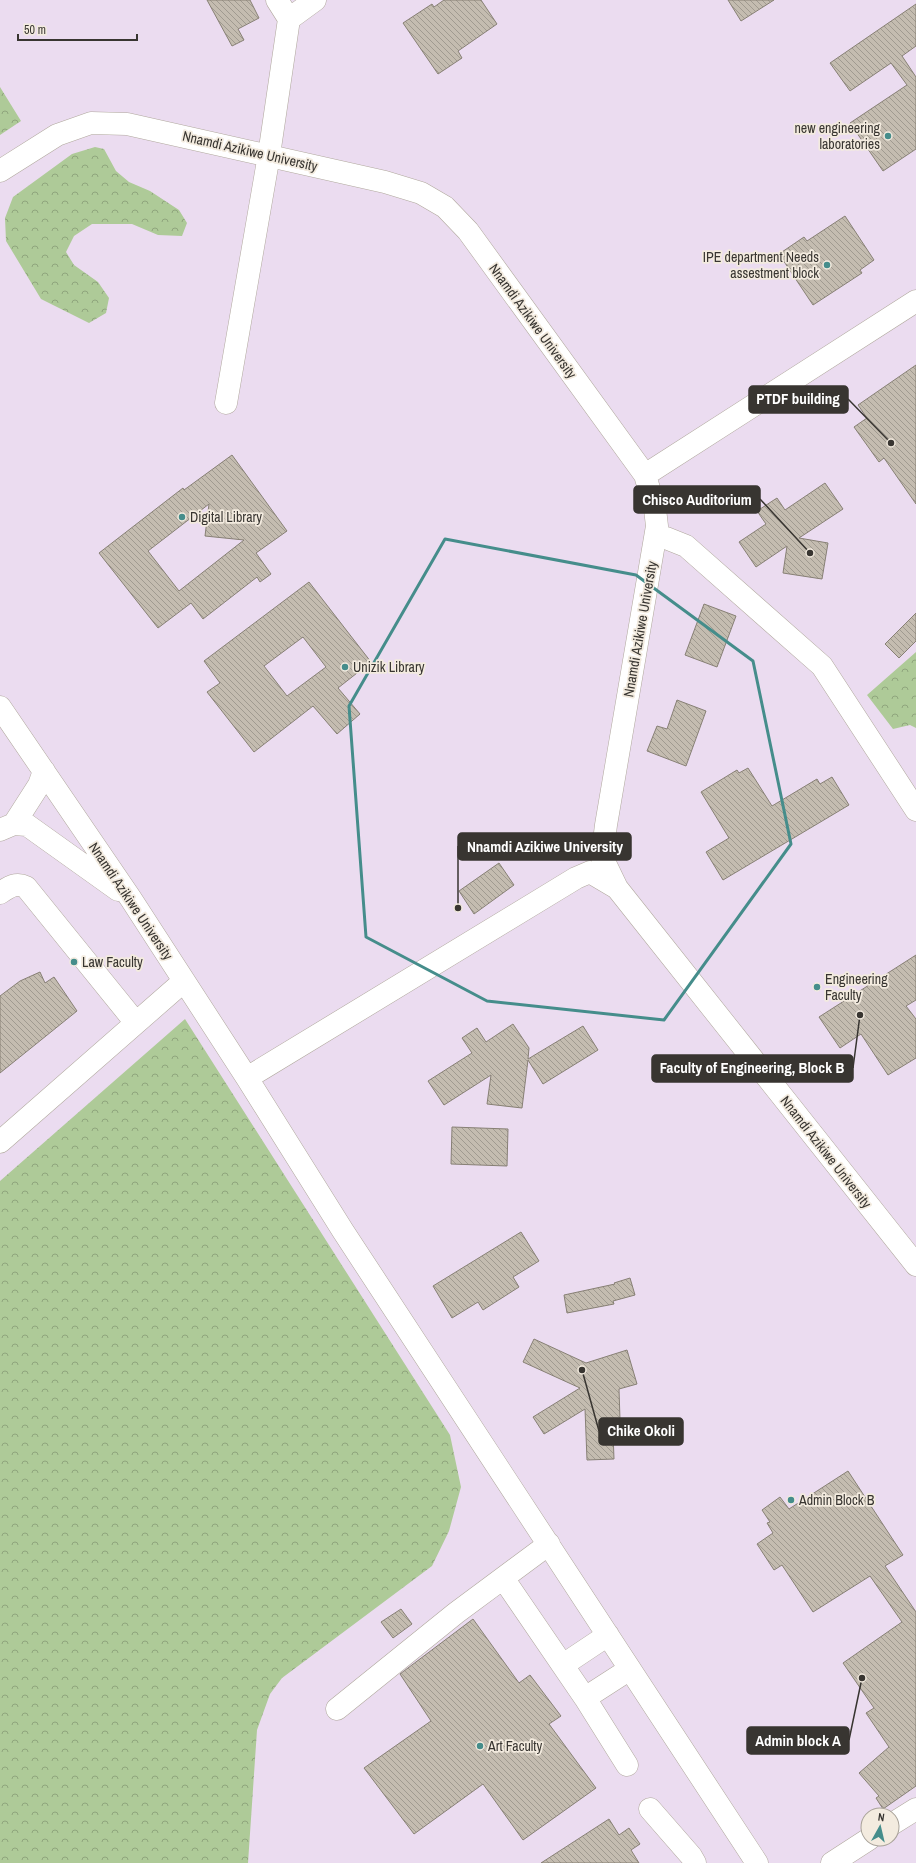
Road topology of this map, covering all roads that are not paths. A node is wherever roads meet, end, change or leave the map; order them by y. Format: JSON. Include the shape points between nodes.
{"nodes":[{"id":1,"x":277,"y":0,"type":"edge"},
{"id":2,"x":315,"y":0,"type":"edge"},
{"id":3,"x":289,"y":19,"type":"junction"},
{"id":4,"x":269,"y":155,"type":"junction"},
{"id":5,"x":0,"y":171,"type":"edge"},
{"id":6,"x":916,"y":301,"type":"edge"},
{"id":7,"x":226,"y":403,"type":"dead end"},
{"id":8,"x":645,"y":475,"type":"junction"},
{"id":9,"x":656,"y":536,"type":"junction"},
{"id":10,"x":0,"y":707,"type":"edge"},
{"id":11,"x":44,"y":771,"type":"junction"},
{"id":12,"x":916,"y":810,"type":"edge"},
{"id":13,"x":7,"y":826,"type":"edge"},
{"id":14,"x":596,"y":865,"type":"junction"},
{"id":15,"x":0,"y":893,"type":"edge"},
{"id":16,"x":131,"y":899,"type":"junction"},
{"id":17,"x":184,"y":981,"type":"junction"},
{"id":18,"x":136,"y":1023,"type":"junction"},
{"id":19,"x":247,"y":1078,"type":"junction"},
{"id":20,"x":0,"y":1142,"type":"edge"},
{"id":21,"x":916,"y":1265,"type":"edge"},
{"id":22,"x":549,"y":1544,"type":"junction"},
{"id":23,"x":503,"y":1578,"type":"junction"},
{"id":24,"x":608,"y":1635,"type":"junction"},
{"id":25,"x":562,"y":1665,"type":"junction"},
{"id":26,"x":630,"y":1669,"type":"junction"},
{"id":27,"x":585,"y":1698,"type":"junction"},
{"id":28,"x":337,"y":1709,"type":"dead end"},
{"id":29,"x":627,"y":1765,"type":"dead end"},
{"id":30,"x":916,"y":1808,"type":"edge"},
{"id":31,"x":650,"y":1809,"type":"dead end"},
{"id":32,"x":900,"y":1819,"type":"edge"},
{"id":33,"x":860,"y":1845,"type":"edge"},
{"id":34,"x":695,"y":1863,"type":"edge"},
{"id":35,"x":757,"y":1863,"type":"edge"},
{"id":36,"x":832,"y":1863,"type":"edge"}],
"edges":[{"from":1,"to":3,"type":"street"},
{"from":2,"to":3,"type":"street"},
{"from":3,"to":4,"type":"street"},
{"from":4,"to":5,"type":"street","name":"Nnamdi Azikiwe University","via":[[127,124],[91,123],[57,135]]},
{"from":4,"to":7,"type":"street"},
{"from":4,"to":8,"type":"street","name":"Nnamdi Azikiwe University","via":[[385,182],[421,193],[445,207],[468,231]]},
{"from":6,"to":8,"type":"street"},
{"from":8,"to":9,"type":"street","name":"Nnamdi Azikiwe University","via":[[655,509]]},
{"from":9,"to":12,"type":"street","via":[[686,546],[822,666]]},
{"from":9,"to":14,"type":"street","name":"Nnamdi Azikiwe University","via":[[606,825]]},
{"from":10,"to":11,"type":"street","name":"Nnamdi Azikiwe University"},
{"from":11,"to":13,"type":"street","via":[[39,785]]},
{"from":11,"to":16,"type":"street","name":"Nnamdi Azikiwe University"},
{"from":13,"to":16,"type":"street","via":[[27,825]]},
{"from":14,"to":19,"type":"street"},
{"from":14,"to":21,"type":"street","name":"Nnamdi Azikiwe University","via":[[617,888]]},
{"from":15,"to":18,"type":"street","via":[[14,885],[26,887]]},
{"from":16,"to":17,"type":"street","name":"Nnamdi Azikiwe University"},
{"from":17,"to":18,"type":"street"},
{"from":17,"to":19,"type":"street","name":"Nnamdi Azikiwe University"},
{"from":18,"to":20,"type":"street"},
{"from":19,"to":22,"type":"street","name":"Nnamdi Azikiwe University","via":[[343,1231]]},
{"from":22,"to":23,"type":"street"},
{"from":22,"to":24,"type":"street","name":"Nnamdi Azikiwe University"},
{"from":23,"to":25,"type":"street"},
{"from":23,"to":28,"type":"street"},
{"from":24,"to":25,"type":"street"},
{"from":24,"to":26,"type":"street","name":"Nnamdi Azikiwe University"},
{"from":25,"to":27,"type":"street"},
{"from":26,"to":27,"type":"street"},
{"from":26,"to":35,"type":"street","name":"Nnamdi Azikiwe University"},
{"from":27,"to":29,"type":"street"},
{"from":30,"to":32,"type":"street"},
{"from":31,"to":34,"type":"street"},
{"from":33,"to":36,"type":"street"}]}
